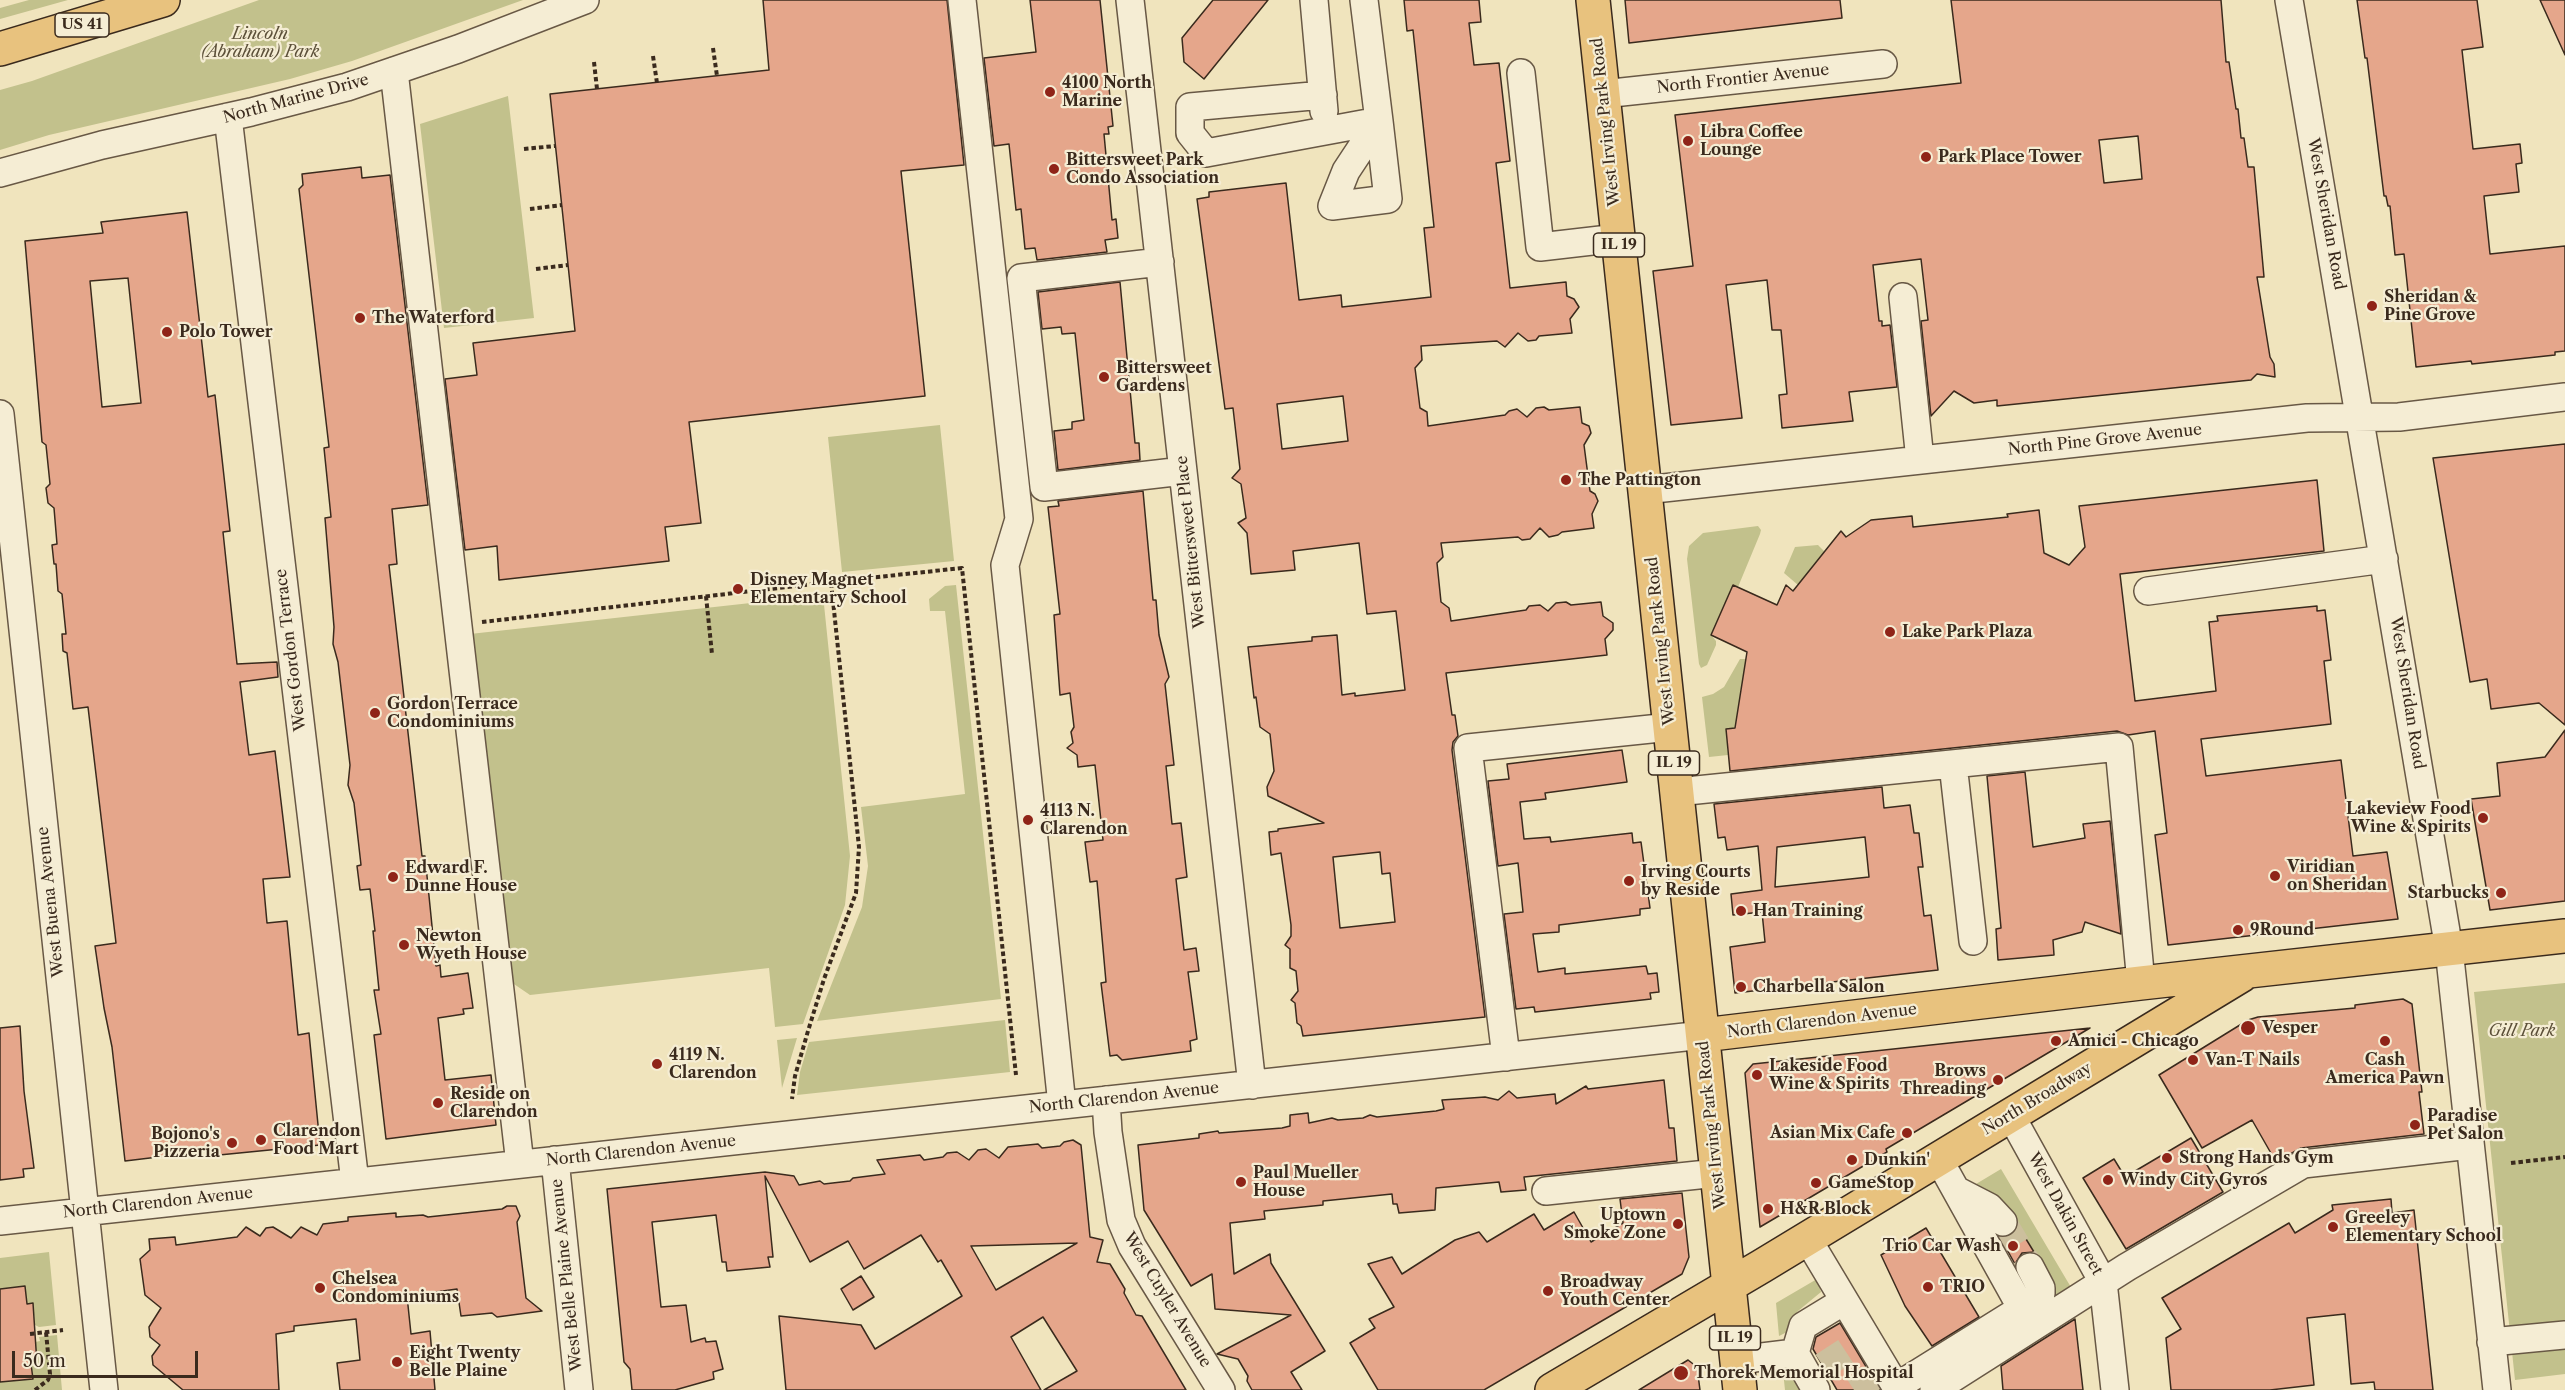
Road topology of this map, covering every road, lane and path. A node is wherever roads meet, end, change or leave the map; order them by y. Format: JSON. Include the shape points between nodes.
{"nodes":[{"id":1,"x":164,"y":0,"type":"edge"},
{"id":2,"x":585,"y":0,"type":"edge"},
{"id":3,"x":962,"y":0,"type":"edge"},
{"id":4,"x":1130,"y":0,"type":"edge"},
{"id":5,"x":1314,"y":0,"type":"edge"},
{"id":6,"x":1364,"y":0,"type":"edge"},
{"id":7,"x":1593,"y":0,"type":"edge"},
{"id":8,"x":2289,"y":0,"type":"edge"},
{"id":9,"x":713,"y":48,"type":"dead end"},
{"id":10,"x":0,"y":49,"type":"edge"},
{"id":11,"x":653,"y":56,"type":"dead end"},
{"id":12,"x":594,"y":62,"type":"dead end"},
{"id":13,"x":1883,"y":64,"type":"dead end"},
{"id":14,"x":394,"y":71,"type":"junction"},
{"id":15,"x":1521,"y":73,"type":"dead end"},
{"id":16,"x":717,"y":76,"type":"dead end"},
{"id":17,"x":657,"y":82,"type":"dead end"},
{"id":18,"x":597,"y":89,"type":"dead end"},
{"id":19,"x":1603,"y":94,"type":"junction"},
{"id":20,"x":1323,"y":95,"type":"junction"},
{"id":21,"x":228,"y":117,"type":"junction"},
{"id":22,"x":1324,"y":133,"type":"junction"},
{"id":23,"x":1146,"y":137,"type":"junction"},
{"id":24,"x":1198,"y":143,"type":"junction"},
{"id":25,"x":555,"y":146,"type":"dead end"},
{"id":26,"x":524,"y":149,"type":"dead end"},
{"id":27,"x":0,"y":173,"type":"edge"},
{"id":28,"x":562,"y":205,"type":"dead end"},
{"id":29,"x":530,"y":209,"type":"dead end"},
{"id":30,"x":1618,"y":238,"type":"junction"},
{"id":31,"x":1160,"y":262,"type":"junction"},
{"id":32,"x":568,"y":265,"type":"dead end"},
{"id":33,"x":536,"y":269,"type":"dead end"},
{"id":34,"x":1903,"y":297,"type":"dead end"},
{"id":35,"x":2565,"y":397,"type":"edge"},
{"id":36,"x":0,"y":414,"type":"edge"},
{"id":37,"x":2361,"y":417,"type":"junction"},
{"id":38,"x":1920,"y":460,"type":"junction"},
{"id":39,"x":1183,"y":471,"type":"junction"},
{"id":40,"x":1645,"y":490,"type":"junction"},
{"id":41,"x":2384,"y":559,"type":"junction"},
{"id":42,"x":831,"y":582,"type":"junction"},
{"id":43,"x":2148,"y":591,"type":"dead end"},
{"id":44,"x":706,"y":596,"type":"junction"},
{"id":45,"x":458,"y":624,"type":"junction"},
{"id":46,"x":712,"y":654,"type":"dead end"},
{"id":47,"x":1670,"y":727,"type":"junction"},
{"id":48,"x":1953,"y":764,"type":"junction"},
{"id":49,"x":1677,"y":792,"type":"junction"},
{"id":50,"x":2565,"y":936,"type":"edge"},
{"id":51,"x":1973,"y":941,"type":"dead end"},
{"id":52,"x":2449,"y":949,"type":"junction"},
{"id":53,"x":2247,"y":972,"type":"junction"},
{"id":54,"x":2141,"y":983,"type":"junction"},
{"id":55,"x":1703,"y":1035,"type":"junction"},
{"id":56,"x":1506,"y":1057,"type":"junction"},
{"id":57,"x":1016,"y":1075,"type":"dead end"},
{"id":58,"x":1252,"y":1084,"type":"junction"},
{"id":59,"x":792,"y":1099,"type":"dead end"},
{"id":60,"x":1106,"y":1100,"type":"junction"},
{"id":61,"x":1062,"y":1105,"type":"junction"},
{"id":62,"x":2010,"y":1114,"type":"junction"},
{"id":63,"x":2470,"y":1144,"type":"junction"},
{"id":64,"x":2565,"y":1157,"type":"edge"},
{"id":65,"x":1938,"y":1158,"type":"junction"},
{"id":66,"x":555,"y":1160,"type":"junction"},
{"id":67,"x":2511,"y":1163,"type":"dead end"},
{"id":68,"x":520,"y":1164,"type":"junction"},
{"id":69,"x":1717,"y":1173,"type":"junction"},
{"id":70,"x":356,"y":1182,"type":"junction"},
{"id":71,"x":1956,"y":1190,"type":"junction"},
{"id":72,"x":1546,"y":1191,"type":"dead end"},
{"id":73,"x":85,"y":1212,"type":"junction"},
{"id":74,"x":0,"y":1221,"type":"edge"},
{"id":75,"x":2002,"y":1222,"type":"tunnel mouth"},
{"id":76,"x":1807,"y":1238,"type":"junction"},
{"id":77,"x":2030,"y":1267,"type":"tunnel mouth"},
{"id":78,"x":2103,"y":1282,"type":"junction"},
{"id":79,"x":1729,"y":1286,"type":"junction"},
{"id":80,"x":1844,"y":1301,"type":"junction"},
{"id":81,"x":2022,"y":1309,"type":"junction"},
{"id":82,"x":63,"y":1330,"type":"dead end"},
{"id":83,"x":46,"y":1332,"type":"junction"},
{"id":84,"x":30,"y":1334,"type":"dead end"},
{"id":85,"x":2565,"y":1335,"type":"edge"},
{"id":86,"x":2492,"y":1342,"type":"junction"},
{"id":87,"x":1810,"y":1371,"type":"edge"},
{"id":88,"x":1739,"y":1375,"type":"edge"},
{"id":89,"x":1888,"y":1381,"type":"edge"},
{"id":90,"x":35,"y":1390,"type":"edge"},
{"id":91,"x":104,"y":1390,"type":"edge"},
{"id":92,"x":579,"y":1390,"type":"edge"},
{"id":93,"x":1221,"y":1390,"type":"edge"},
{"id":94,"x":1552,"y":1390,"type":"edge"},
{"id":95,"x":1934,"y":1390,"type":"edge"},
{"id":96,"x":2115,"y":1390,"type":"edge"},
{"id":97,"x":2497,"y":1390,"type":"edge"}],
"edges":[{"from":1,"to":10,"type":"main road","number":"US 41"},
{"from":2,"to":14,"type":"street","name":"North Marine Drive"},
{"from":3,"to":61,"type":"street","via":[[1019,519],[1005,565]]},
{"from":4,"to":23,"type":"street","name":"West Bittersweet Place"},
{"from":5,"to":20,"type":"street"},
{"from":6,"to":22,"type":"street","via":[[1379,121]]},
{"from":7,"to":19,"type":"main road","name":"West Irving Park Road","number":"IL 19"},
{"from":8,"to":37,"type":"street","name":"West Sheridan Road"},
{"from":9,"to":16,"type":"path"},
{"from":11,"to":17,"type":"path"},
{"from":12,"to":18,"type":"path"},
{"from":13,"to":19,"type":"street","name":"North Frontier Avenue"},
{"from":14,"to":21,"type":"street","name":"North Marine Drive"},
{"from":14,"to":45,"type":"street"},
{"from":15,"to":30,"type":"street","via":[[1540,247]]},
{"from":19,"to":30,"type":"main road","name":"West Irving Park Road","number":"IL 19"},
{"from":20,"to":22,"type":"street"},
{"from":20,"to":24,"type":"street","via":[[1190,107]]},
{"from":21,"to":27,"type":"street","name":"North Marine Drive"},
{"from":21,"to":70,"type":"street","name":"West Gordon Terrace"},
{"from":22,"to":24,"type":"street"},
{"from":23,"to":24,"type":"street"},
{"from":23,"to":31,"type":"street","name":"West Bittersweet Place"},
{"from":25,"to":26,"type":"path"},
{"from":28,"to":29,"type":"path"},
{"from":30,"to":40,"type":"main road","name":"West Irving Park Road","number":"IL 19"},
{"from":31,"to":39,"type":"street","name":"West Bittersweet Place"},
{"from":31,"to":39,"type":"street","via":[[1021,278],[1044,487]]},
{"from":32,"to":33,"type":"path"},
{"from":34,"to":38,"type":"street"},
{"from":35,"to":37,"type":"street","name":"North Pine Grove Avenue","via":[[2399,417]]},
{"from":36,"to":73,"type":"street","name":"West Buena Avenue"},
{"from":37,"to":38,"type":"street","name":"North Pine Grove Avenue","via":[[2307,418]]},
{"from":37,"to":41,"type":"street","name":"West Sheridan Road"},
{"from":38,"to":40,"type":"street","name":"North Pine Grove Avenue"},
{"from":39,"to":58,"type":"street","name":"West Bittersweet Place"},
{"from":40,"to":47,"type":"main road","name":"West Irving Park Road","number":"IL 19"},
{"from":41,"to":43,"type":"street"},
{"from":41,"to":52,"type":"street","name":"West Sheridan Road"},
{"from":42,"to":44,"type":"path"},
{"from":42,"to":57,"type":"path","via":[[962,568]]},
{"from":42,"to":59,"type":"path","via":[[859,848],[856,893],[817,1000]]},
{"from":44,"to":45,"type":"path"},
{"from":44,"to":46,"type":"path"},
{"from":45,"to":68,"type":"street"},
{"from":47,"to":49,"type":"main road","name":"West Irving Park Road","number":"IL 19"},
{"from":47,"to":56,"type":"street","via":[[1468,748]]},
{"from":48,"to":49,"type":"street"},
{"from":48,"to":51,"type":"street"},
{"from":48,"to":54,"type":"street","via":[[2118,747]]},
{"from":49,"to":55,"type":"main road","name":"West Irving Park Road","number":"IL 19"},
{"from":50,"to":52,"type":"main road","name":"North Broadway"},
{"from":52,"to":53,"type":"main road","name":"North Broadway"},
{"from":52,"to":63,"type":"street","name":"West Sheridan Road"},
{"from":53,"to":54,"type":"main road","name":"North Clarendon Avenue"},
{"from":53,"to":62,"type":"main road","name":"North Broadway"},
{"from":54,"to":55,"type":"main road","name":"North Clarendon Avenue"},
{"from":55,"to":56,"type":"street","name":"North Clarendon Avenue"},
{"from":55,"to":69,"type":"main road","name":"West Irving Park Road","number":"IL 19"},
{"from":56,"to":58,"type":"street","name":"North Clarendon Avenue"},
{"from":58,"to":60,"type":"street","name":"North Clarendon Avenue"},
{"from":60,"to":61,"type":"street","name":"North Clarendon Avenue"},
{"from":60,"to":93,"type":"street","name":"West Cuyler Avenue","via":[[1120,1220]]},
{"from":61,"to":66,"type":"street","name":"North Clarendon Avenue"},
{"from":62,"to":65,"type":"main road","name":"North Broadway"},
{"from":62,"to":78,"type":"street","name":"West Dakin Street"},
{"from":63,"to":78,"type":"street","via":[[2302,1164]]},
{"from":63,"to":86,"type":"street","name":"West Sheridan Road"},
{"from":64,"to":67,"type":"path"},
{"from":65,"to":71,"type":"street"},
{"from":65,"to":76,"type":"main road","name":"North Broadway"},
{"from":66,"to":68,"type":"street","name":"North Clarendon Avenue"},
{"from":66,"to":92,"type":"street","name":"West Belle Plaine Avenue"},
{"from":68,"to":70,"type":"street","name":"North Clarendon Avenue"},
{"from":69,"to":72,"type":"street"},
{"from":69,"to":79,"type":"main road","name":"West Irving Park Road","number":"IL 19"},
{"from":70,"to":73,"type":"street","name":"North Clarendon Avenue"},
{"from":71,"to":75,"type":"street","via":[[1989,1207]]},
{"from":71,"to":81,"type":"street"},
{"from":73,"to":74,"type":"street","name":"North Clarendon Avenue"},
{"from":73,"to":91,"type":"street","name":"West Buena Avenue"},
{"from":76,"to":79,"type":"main road","name":"North Broadway"},
{"from":76,"to":80,"type":"street"},
{"from":77,"to":81,"type":"street","via":[[2041,1294]]},
{"from":78,"to":95,"type":"street"},
{"from":78,"to":96,"type":"street","name":"West Dakin Street"},
{"from":79,"to":88,"type":"main road","name":"West Irving Park Road","number":"IL 19"},
{"from":79,"to":94,"type":"main road","name":"North Broadway"},
{"from":80,"to":87,"type":"street","via":[[1803,1326]]},
{"from":80,"to":89,"type":"street","via":[[1861,1341]]},
{"from":81,"to":89,"type":"street"},
{"from":82,"to":83,"type":"path"},
{"from":83,"to":84,"type":"path"},
{"from":83,"to":90,"type":"path","via":[[50,1374]]},
{"from":85,"to":86,"type":"street"},
{"from":86,"to":97,"type":"street","name":"West Sheridan Road"},
{"from":87,"to":88,"type":"street"}]}
